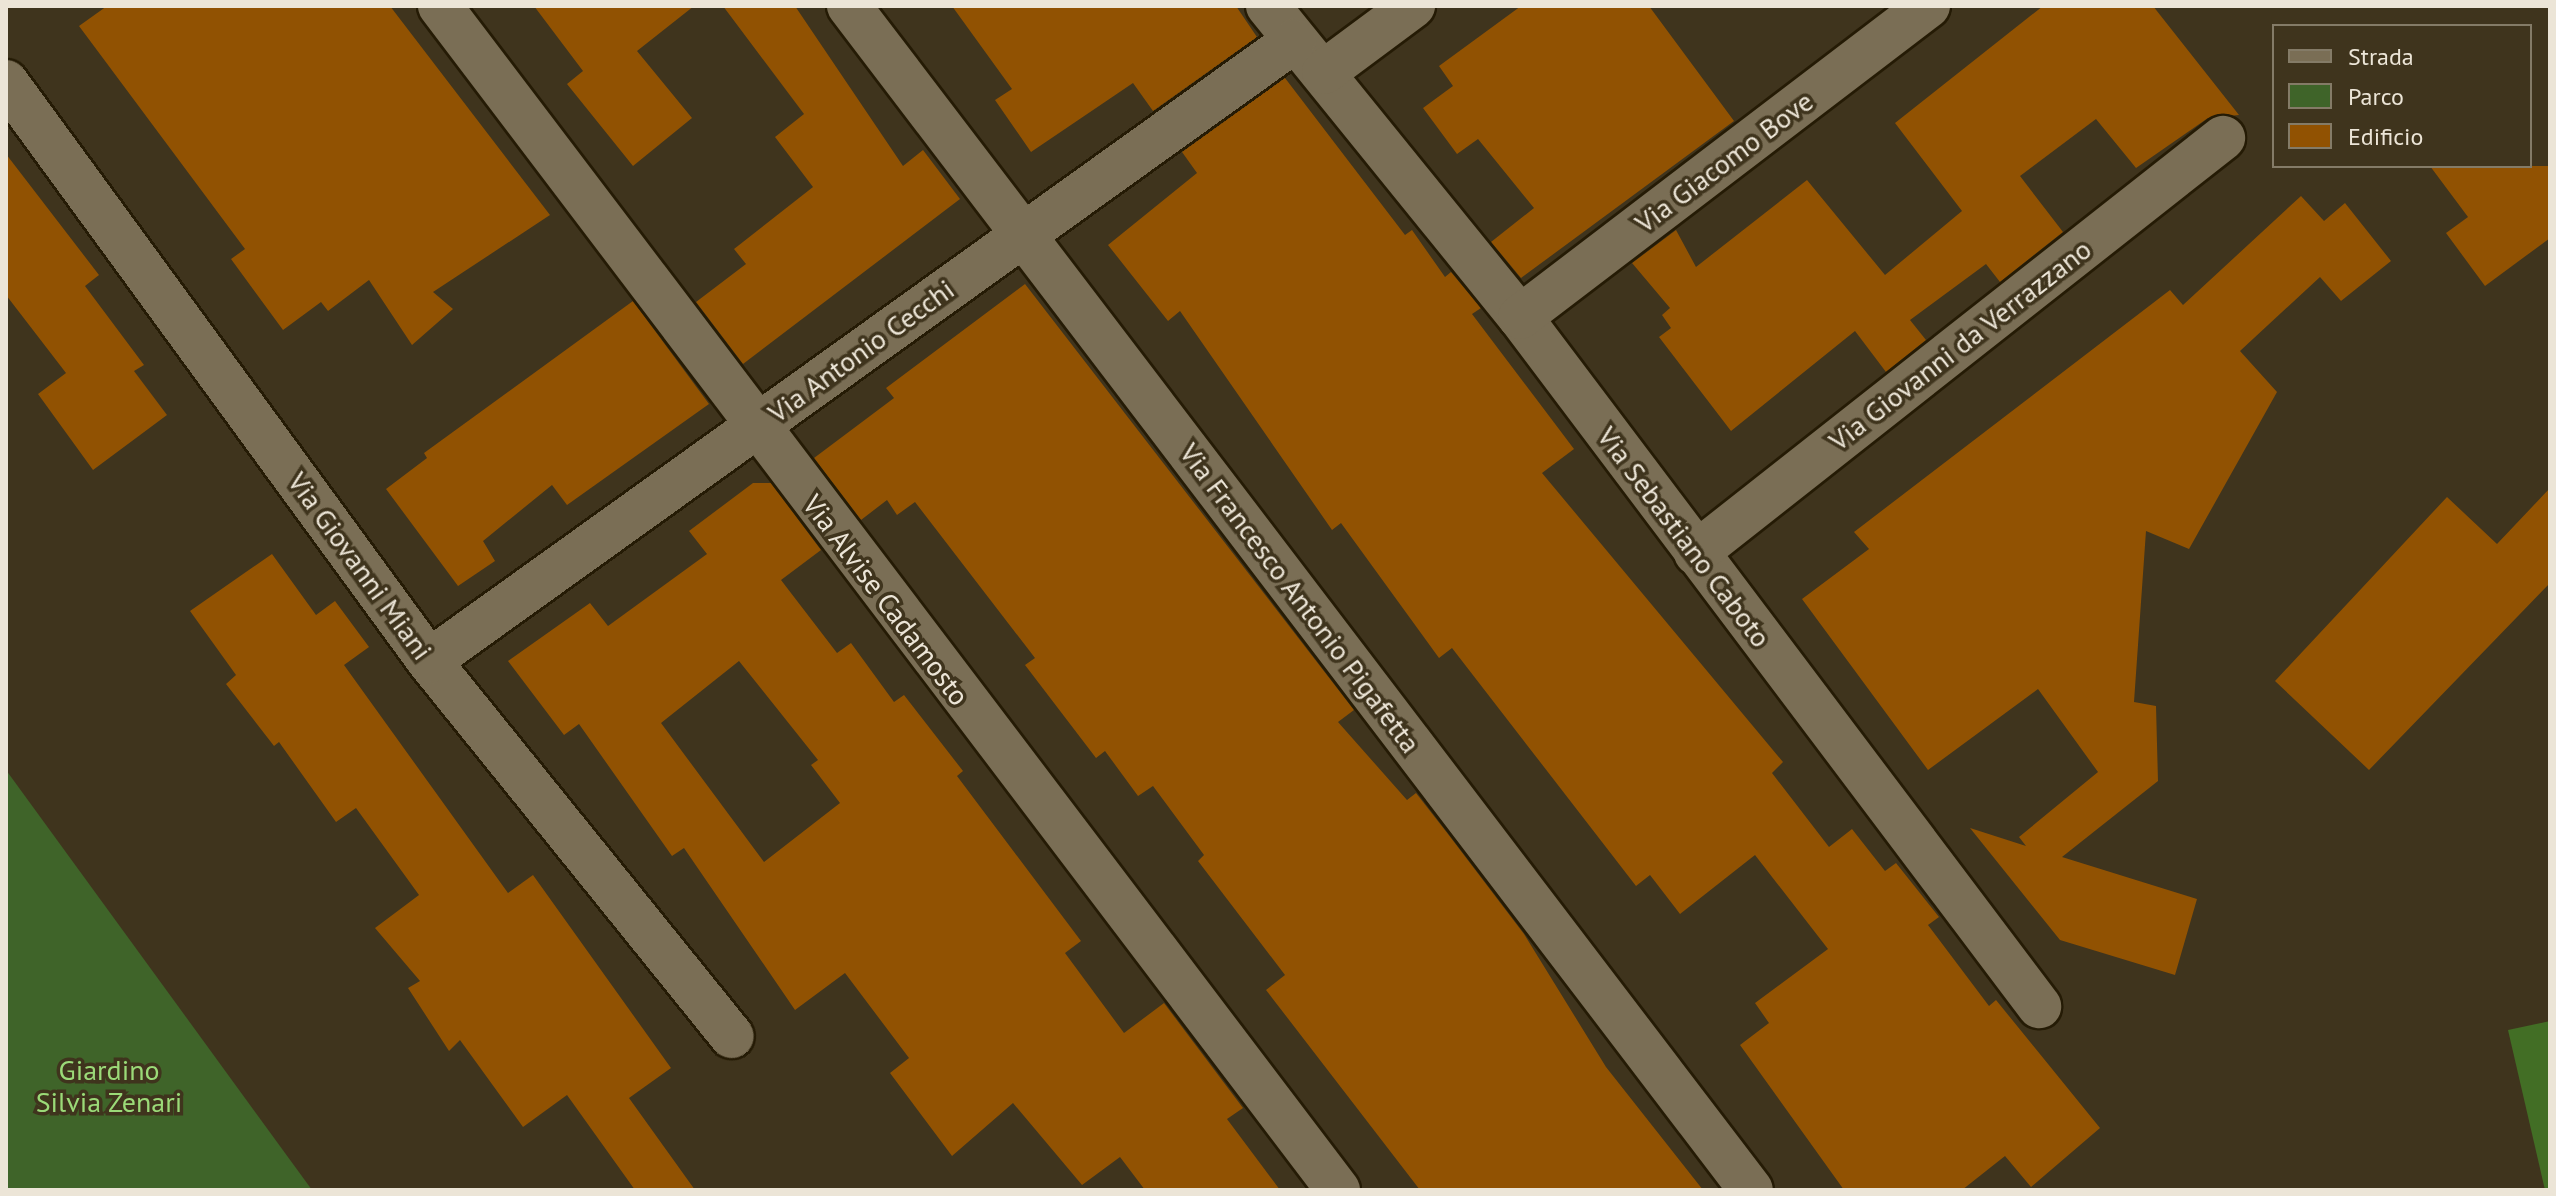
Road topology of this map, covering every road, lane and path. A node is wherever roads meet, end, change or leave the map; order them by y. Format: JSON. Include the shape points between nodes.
{"nodes":[{"id":1,"x":440,"y":6,"type":"edge"},
{"id":2,"x":849,"y":6,"type":"edge"},
{"id":3,"x":1268,"y":6,"type":"edge"},
{"id":4,"x":1413,"y":6,"type":"edge"},
{"id":5,"x":1928,"y":6,"type":"edge"},
{"id":6,"x":1309,"y":57,"type":"junction"},
{"id":7,"x":6,"y":82,"type":"edge"},
{"id":8,"x":2223,"y":138,"type":"dead end"},
{"id":9,"x":1022,"y":235,"type":"junction"},
{"id":10,"x":1520,"y":317,"type":"junction"},
{"id":11,"x":754,"y":428,"type":"junction"},
{"id":12,"x":1696,"y":553,"type":"junction"},
{"id":13,"x":429,"y":661,"type":"junction"},
{"id":14,"x":2039,"y":1006,"type":"dead end"},
{"id":15,"x":732,"y":1036,"type":"dead end"},
{"id":16,"x":1338,"y":1190,"type":"edge"},
{"id":17,"x":1751,"y":1190,"type":"edge"}],
"edges":[{"from":1,"to":11,"type":"street","name":"Via Alvise Cadamosto"},
{"from":2,"to":9,"type":"street","name":"Via Francesco Antonio Pigafetta"},
{"from":3,"to":6,"type":"street","name":"Via Sebastiano Caboto"},
{"from":4,"to":6,"type":"street"},
{"from":5,"to":10,"type":"street","name":"Via Giacomo Bove"},
{"from":6,"to":9,"type":"street","name":"Via Antonio Cecchi"},
{"from":6,"to":10,"type":"street","name":"Via Sebastiano Caboto"},
{"from":7,"to":13,"type":"street","name":"Via Giovanni Miani"},
{"from":8,"to":12,"type":"street","name":"Via Giovanni da Verrazzano"},
{"from":9,"to":11,"type":"street","name":"Via Antonio Cecchi"},
{"from":9,"to":17,"type":"street","name":"Via Francesco Antonio Pigafetta"},
{"from":10,"to":12,"type":"street","name":"Via Sebastiano Caboto"},
{"from":11,"to":13,"type":"street","name":"Via Antonio Cecchi"},
{"from":11,"to":16,"type":"street","name":"Via Alvise Cadamosto"},
{"from":12,"to":14,"type":"street","name":"Via Sebastiano Caboto"},
{"from":13,"to":15,"type":"street","name":"Via Giovanni Miani"}]}
